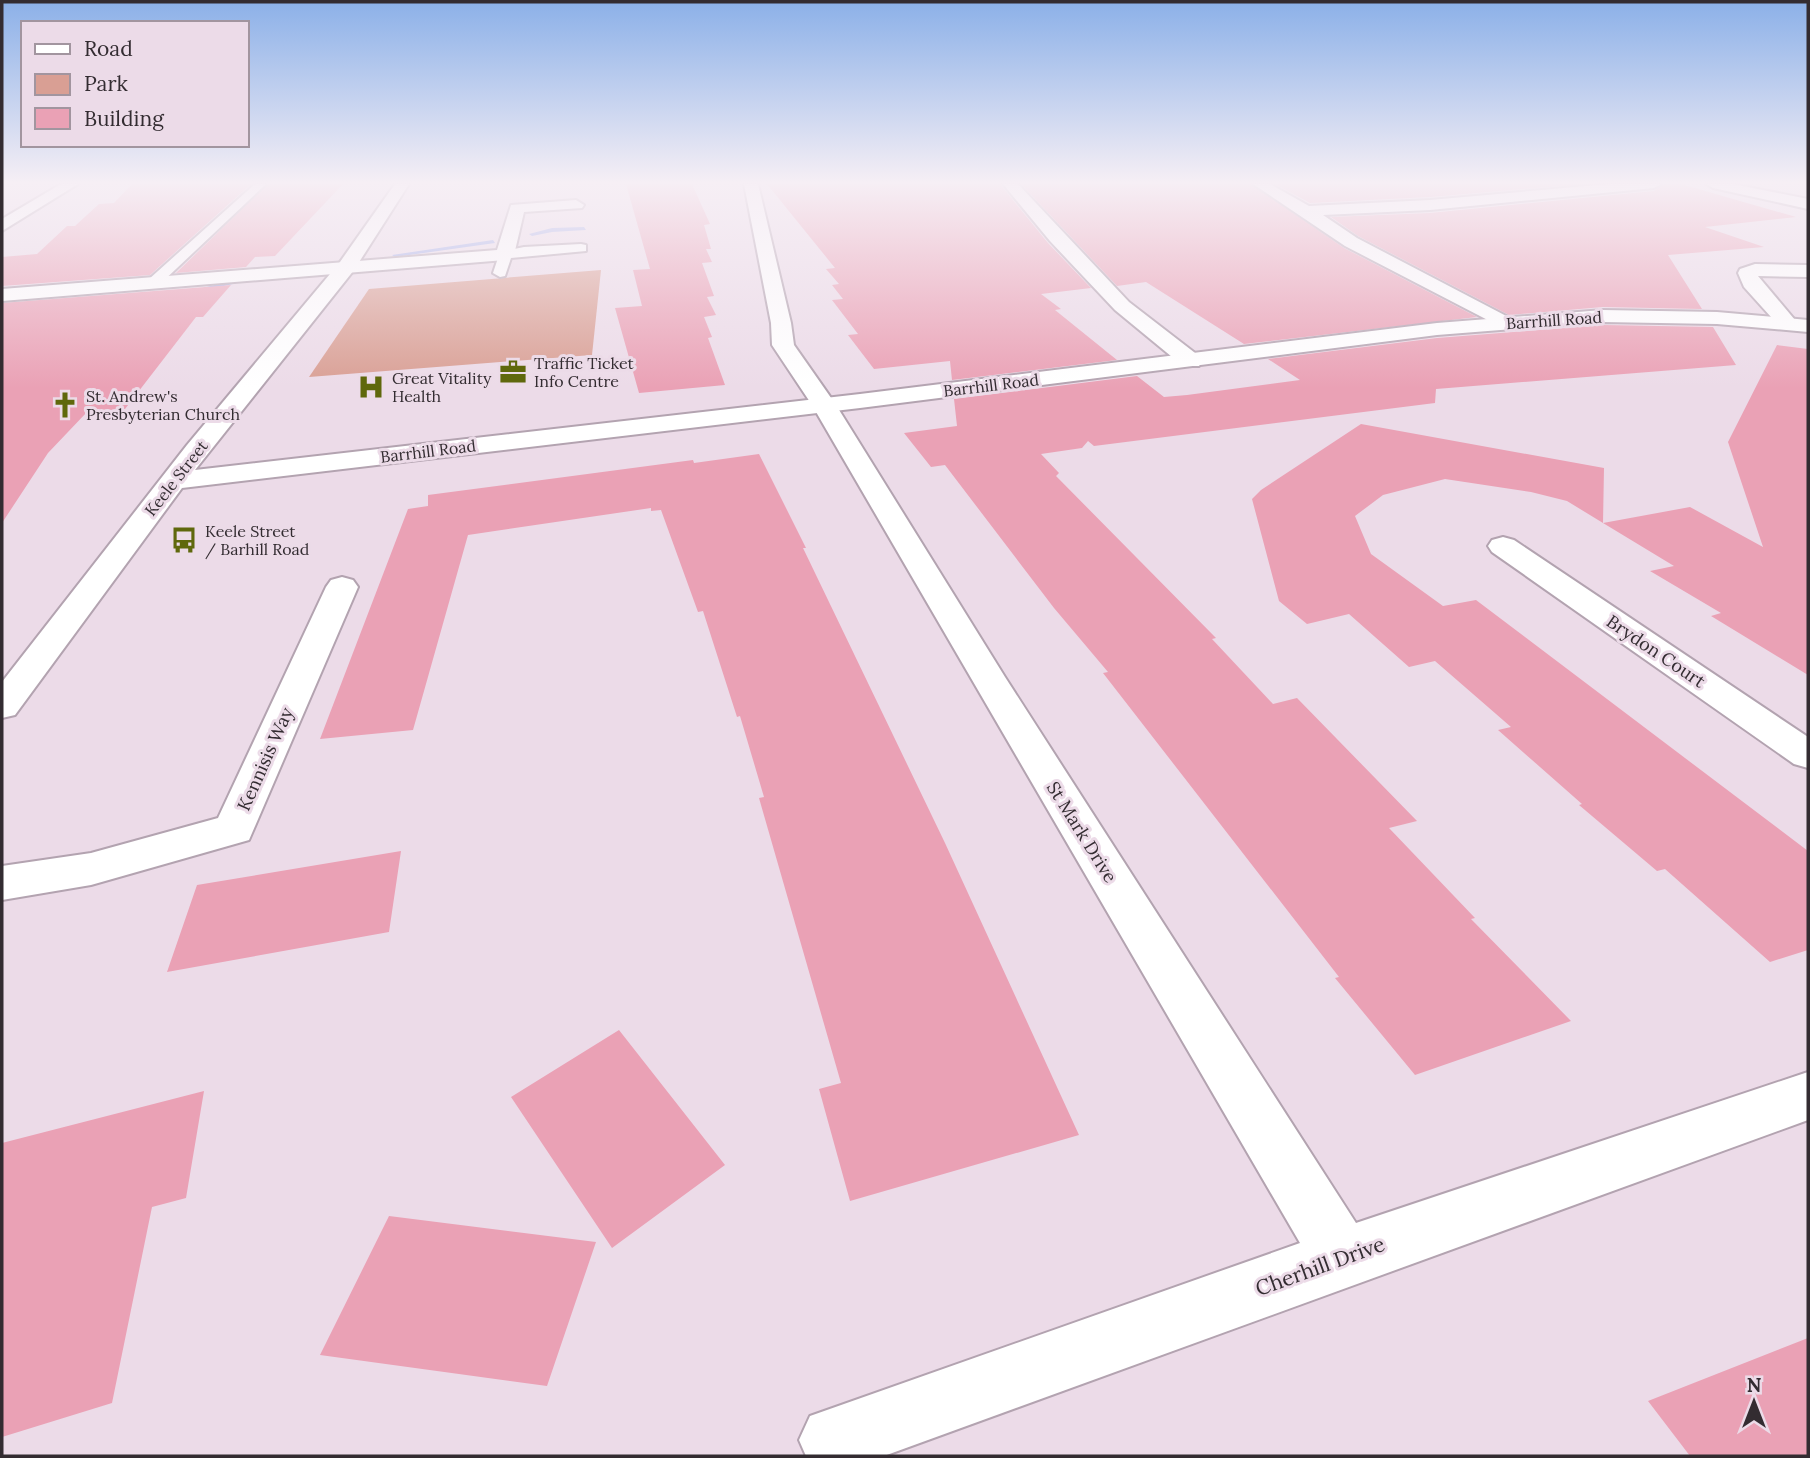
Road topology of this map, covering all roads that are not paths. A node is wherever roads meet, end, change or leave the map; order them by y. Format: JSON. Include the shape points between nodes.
{"nodes":[{"id":1,"x":187,"y":252,"type":"edge"},
{"id":2,"x":356,"y":252,"type":"edge"},
{"id":3,"x":506,"y":252,"type":"edge"},
{"id":4,"x":522,"y":252,"type":"edge"},
{"id":5,"x":766,"y":252,"type":"edge"},
{"id":6,"x":1070,"y":252,"type":"edge"},
{"id":7,"x":1370,"y":252,"type":"edge"},
{"id":8,"x":503,"y":264,"type":"junction"},
{"id":9,"x":346,"y":267,"type":"junction"},
{"id":10,"x":1808,"y":271,"type":"edge"},
{"id":11,"x":153,"y":283,"type":"junction"},
{"id":12,"x":2,"y":295,"type":"edge"},
{"id":13,"x":1505,"y":323,"type":"junction"},
{"id":14,"x":1798,"y":325,"type":"edge"},
{"id":15,"x":1191,"y":361,"type":"junction"},
{"id":16,"x":824,"y":405,"type":"junction"},
{"id":17,"x":174,"y":481,"type":"junction"},
{"id":18,"x":1503,"y":546,"type":"dead end"},
{"id":19,"x":342,"y":587,"type":"dead end"},
{"id":20,"x":2,"y":707,"type":"edge"},
{"id":21,"x":1808,"y":755,"type":"edge"},
{"id":22,"x":2,"y":883,"type":"edge"},
{"id":23,"x":1808,"y":1096,"type":"edge"},
{"id":24,"x":1342,"y":1258,"type":"junction"},
{"id":25,"x":834,"y":1440,"type":"dead end"}],
"edges":[{"from":1,"to":11,"type":"lane"},
{"from":2,"to":9,"type":"street","name":"Keele Street"},
{"from":3,"to":8,"type":"street"},
{"from":4,"to":8,"type":"lane"},
{"from":5,"to":16,"type":"street","name":"St Mark Drive","via":[[783,345]]},
{"from":6,"to":15,"type":"street","via":[[1122,306]]},
{"from":7,"to":13,"type":"street"},
{"from":8,"to":9,"type":"street"},
{"from":9,"to":11,"type":"street"},
{"from":9,"to":17,"type":"street","name":"Keele Street"},
{"from":10,"to":14,"type":"street","via":[[1747,273],[1751,283]]},
{"from":11,"to":12,"type":"street"},
{"from":13,"to":14,"type":"street","name":"Barrhill Road","via":[[1603,316]]},
{"from":13,"to":15,"type":"street","name":"Barrhill Road"},
{"from":15,"to":16,"type":"street","name":"Barrhill Road"},
{"from":16,"to":17,"type":"street","name":"Barrhill Road"},
{"from":16,"to":24,"type":"street","name":"St Mark Drive"},
{"from":17,"to":20,"type":"street","name":"Keele Street"},
{"from":18,"to":21,"type":"street","name":"Brydon Court"},
{"from":19,"to":22,"type":"street","name":"Kennisis Way","via":[[234,828],[91,869]]},
{"from":23,"to":24,"type":"street","name":"Cherhill Drive"},
{"from":24,"to":25,"type":"street","name":"Cherhill Drive"}]}
